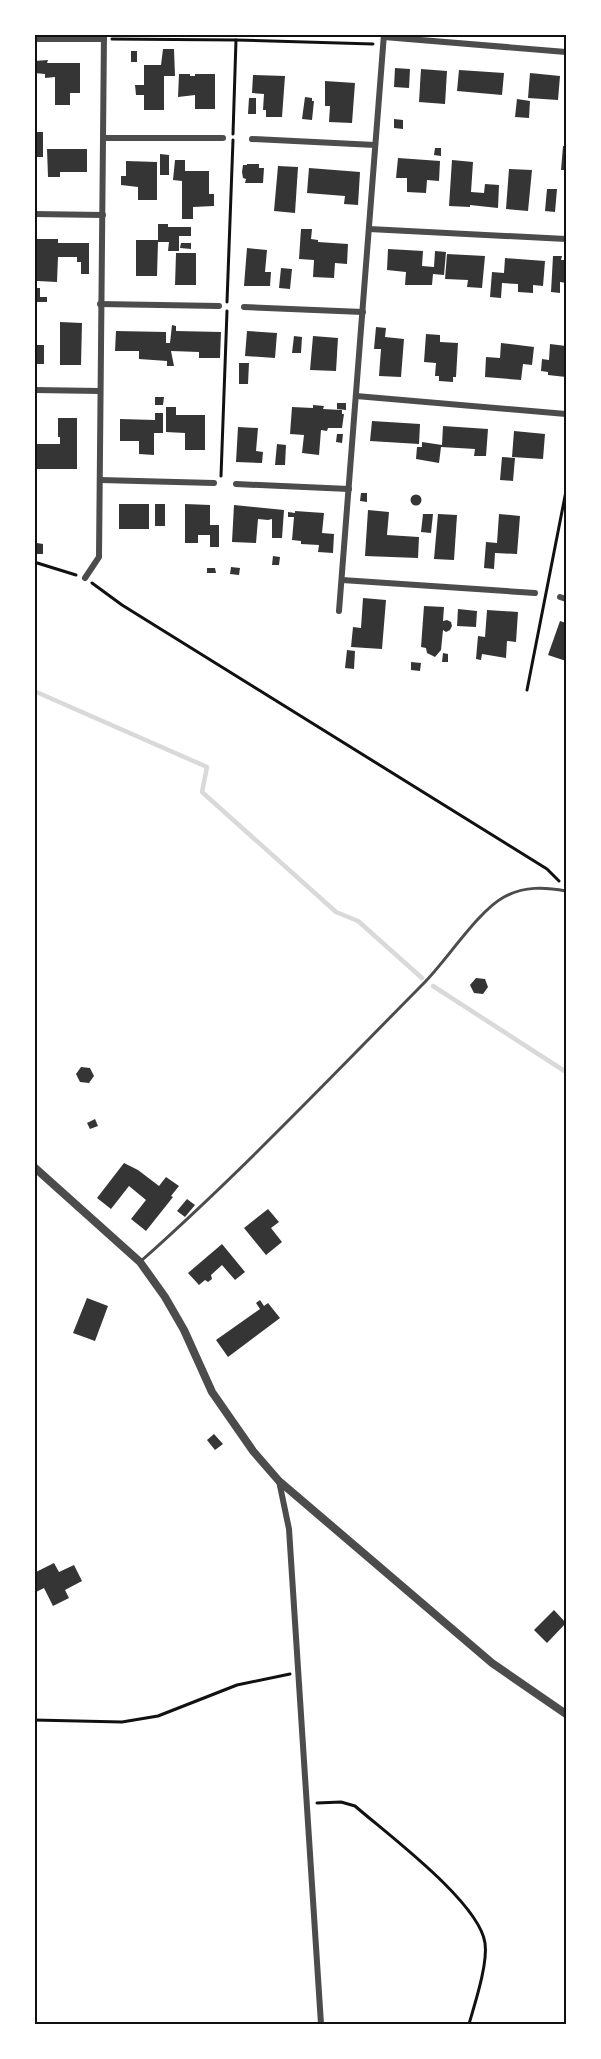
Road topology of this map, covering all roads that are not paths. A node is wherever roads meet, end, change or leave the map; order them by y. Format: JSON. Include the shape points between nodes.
{"nodes":[{"id":1,"x":384,"y":36,"type":"edge"},
{"id":2,"x":104,"y":37,"type":"edge"},
{"id":3,"x":34,"y":39,"type":"edge"},
{"id":4,"x":567,"y":52,"type":"edge"},
{"id":5,"x":105,"y":138,"type":"junction"},
{"id":6,"x":223,"y":138,"type":"dead end"},
{"id":7,"x":252,"y":139,"type":"road end"},
{"id":8,"x":375,"y":145,"type":"junction"},
{"id":9,"x":34,"y":214,"type":"edge"},
{"id":10,"x":103,"y":215,"type":"junction"},
{"id":11,"x":369,"y":229,"type":"junction"},
{"id":12,"x":567,"y":239,"type":"edge"},
{"id":13,"x":100,"y":304,"type":"junction"},
{"id":14,"x":219,"y":306,"type":"dead end"},
{"id":15,"x":244,"y":307,"type":"dead end"},
{"id":16,"x":363,"y":312,"type":"junction"},
{"id":17,"x":34,"y":390,"type":"edge"},
{"id":18,"x":100,"y":391,"type":"junction"},
{"id":19,"x":356,"y":396,"type":"junction"},
{"id":20,"x":567,"y":414,"type":"edge"},
{"id":21,"x":100,"y":480,"type":"junction"},
{"id":22,"x":217,"y":483,"type":"road end"},
{"id":23,"x":236,"y":484,"type":"dead end"},
{"id":24,"x":349,"y":489,"type":"junction"},
{"id":25,"x":84,"y":578,"type":"road end"},
{"id":26,"x":342,"y":580,"type":"junction"},
{"id":27,"x":536,"y":593,"type":"road end"},
{"id":28,"x":339,"y":611,"type":"dead end"},
{"id":29,"x":567,"y":891,"type":"edge"},
{"id":30,"x":34,"y":1167,"type":"edge"},
{"id":31,"x":140,"y":1262,"type":"junction"},
{"id":32,"x":279,"y":1481,"type":"junction"},
{"id":33,"x":567,"y":1714,"type":"edge"},
{"id":34,"x":321,"y":2025,"type":"edge"}],
"edges":[{"from":1,"to":4,"type":"street"},
{"from":1,"to":8,"type":"street"},
{"from":2,"to":3,"type":"street"},
{"from":2,"to":5,"type":"street"},
{"from":5,"to":6,"type":"street"},
{"from":5,"to":10,"type":"street"},
{"from":7,"to":8,"type":"street"},
{"from":8,"to":11,"type":"street"},
{"from":9,"to":10,"type":"street"},
{"from":10,"to":13,"type":"street"},
{"from":11,"to":12,"type":"street"},
{"from":11,"to":16,"type":"street"},
{"from":13,"to":14,"type":"street"},
{"from":13,"to":18,"type":"street"},
{"from":15,"to":16,"type":"street"},
{"from":16,"to":19,"type":"street"},
{"from":17,"to":18,"type":"street"},
{"from":18,"to":21,"type":"street"},
{"from":19,"to":20,"type":"street"},
{"from":19,"to":24,"type":"street"},
{"from":21,"to":22,"type":"street"},
{"from":21,"to":25,"type":"street","via":[[99,557]]},
{"from":23,"to":24,"type":"street"},
{"from":24,"to":26,"type":"street"},
{"from":26,"to":27,"type":"street"},
{"from":26,"to":28,"type":"street"},
{"from":29,"to":31,"type":"lane","via":[[533,888],[504,897],[492,906],[403,1004],[205,1204]]},
{"from":30,"to":31,"type":"street"},
{"from":31,"to":32,"type":"street","via":[[184,1330],[212,1392]]},
{"from":32,"to":33,"type":"street","via":[[492,1663]]},
{"from":32,"to":34,"type":"street","via":[[289,1529]]}]}
